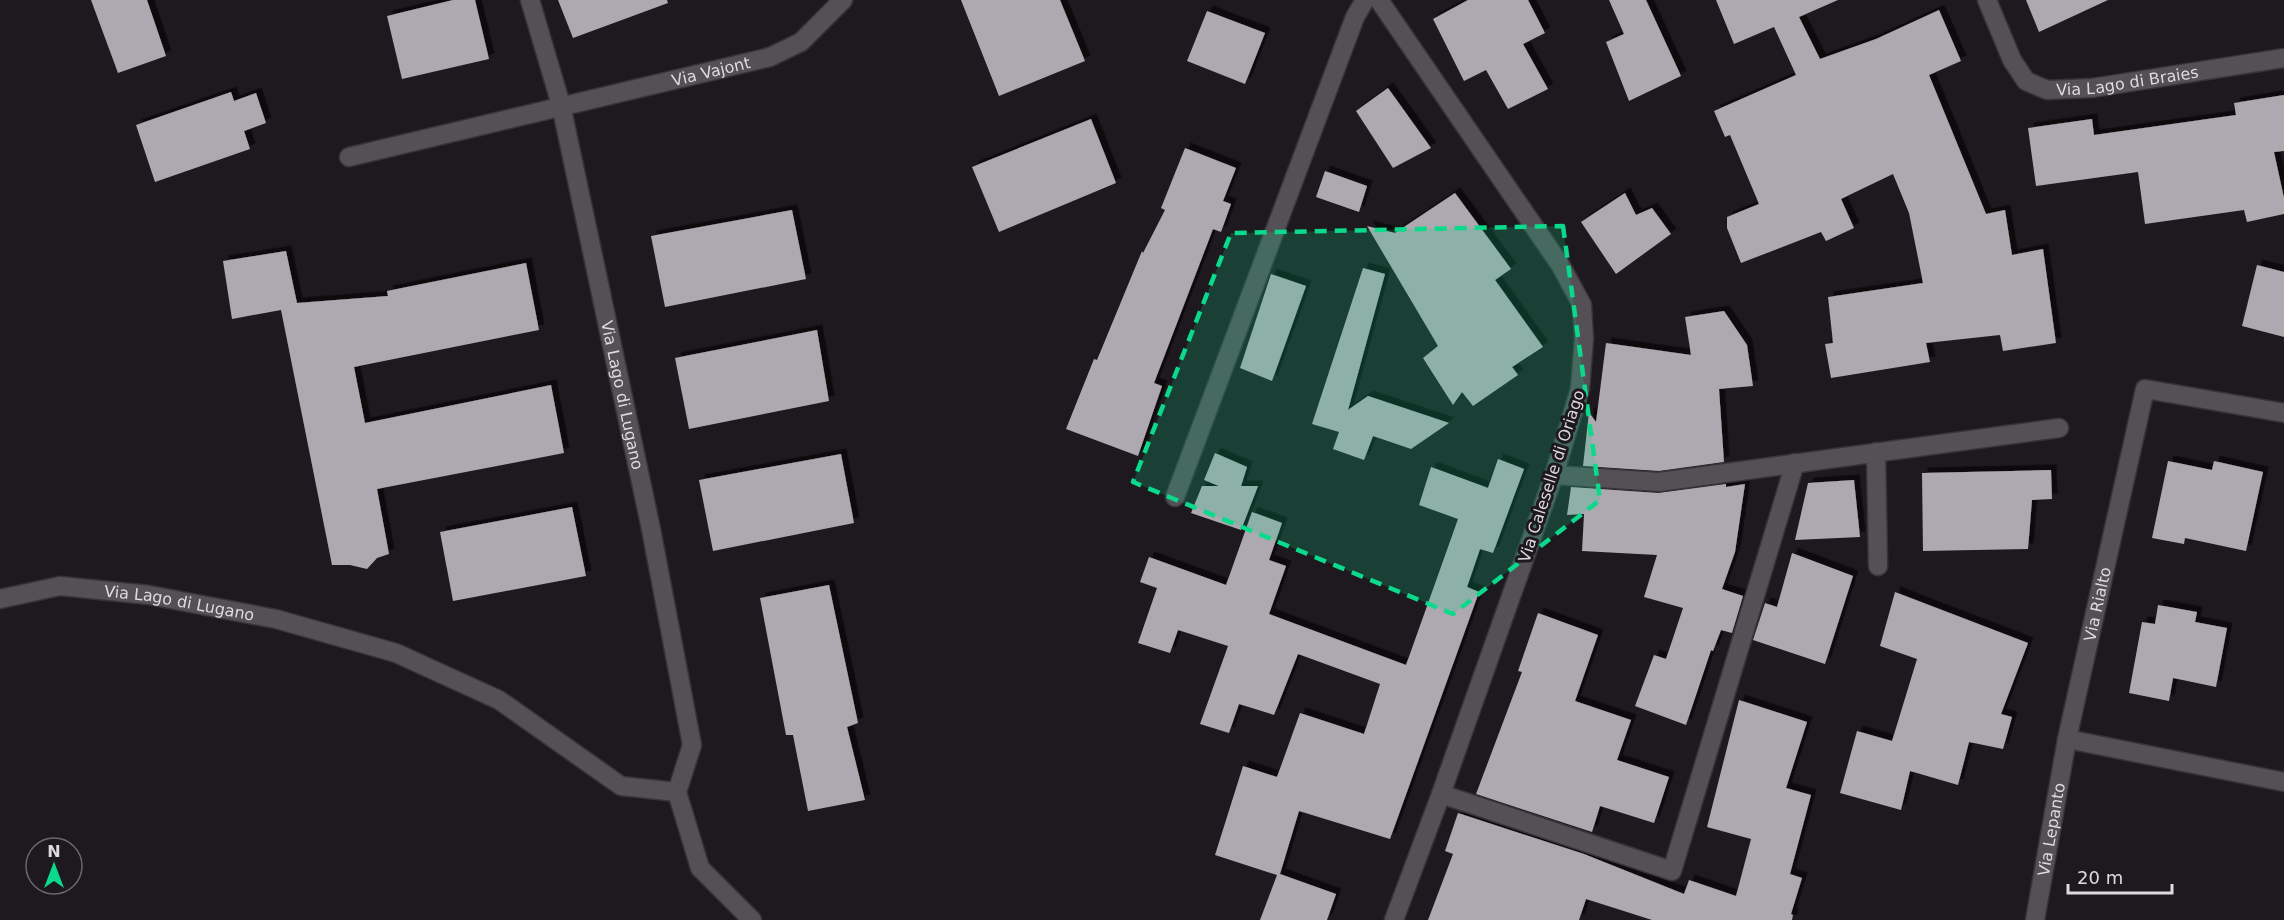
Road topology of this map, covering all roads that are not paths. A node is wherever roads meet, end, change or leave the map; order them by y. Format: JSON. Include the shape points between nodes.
{"nodes":[{"id":1,"x":530,"y":0,"type":"edge"},
{"id":2,"x":843,"y":0,"type":"edge"},
{"id":3,"x":1365,"y":0,"type":"edge"},
{"id":4,"x":1379,"y":0,"type":"edge"},
{"id":5,"x":1987,"y":0,"type":"edge"},
{"id":6,"x":2284,"y":58,"type":"edge"},
{"id":7,"x":561,"y":105,"type":"junction"},
{"id":8,"x":349,"y":157,"type":"dead end"},
{"id":9,"x":2284,"y":413,"type":"edge"},
{"id":10,"x":2058,"y":428,"type":"dead end"},
{"id":11,"x":1876,"y":452,"type":"junction"},
{"id":12,"x":1795,"y":463,"type":"junction"},
{"id":13,"x":1554,"y":475,"type":"junction"},
{"id":14,"x":1175,"y":497,"type":"dead end"},
{"id":15,"x":1878,"y":566,"type":"dead end"},
{"id":16,"x":0,"y":599,"type":"edge"},
{"id":17,"x":2067,"y":739,"type":"junction"},
{"id":18,"x":2284,"y":782,"type":"edge"},
{"id":19,"x":677,"y":792,"type":"junction"},
{"id":20,"x":1441,"y":794,"type":"junction"},
{"id":21,"x":752,"y":920,"type":"edge"},
{"id":22,"x":1394,"y":920,"type":"edge"},
{"id":23,"x":2035,"y":920,"type":"edge"}],
"edges":[{"from":1,"to":7,"type":"street","name":"Via Lago di Lugano"},
{"from":2,"to":7,"type":"street","name":"Via Vajont","via":[[801,42],[770,57]]},
{"from":3,"to":14,"type":"street","via":[[1355,17]]},
{"from":4,"to":13,"type":"street","name":"Via Caleselle di Oriago","via":[[1561,266],[1582,305],[1580,389]]},
{"from":5,"to":6,"type":"street","name":"Via Lago di Braies","via":[[2012,60],[2026,81],[2047,90],[2092,88]]},
{"from":7,"to":8,"type":"street","name":"Via Vajont"},
{"from":7,"to":19,"type":"street","name":"Via Lago di Lugano","via":[[651,529],[692,745]]},
{"from":9,"to":17,"type":"street","name":"Via Rialto","via":[[2145,389]]},
{"from":10,"to":11,"type":"street"},
{"from":11,"to":12,"type":"street"},
{"from":11,"to":15,"type":"street"},
{"from":12,"to":13,"type":"street","via":[[1659,482]]},
{"from":12,"to":20,"type":"street","via":[[1671,871]]},
{"from":13,"to":20,"type":"street","name":"Via Caleselle di Oriago"},
{"from":16,"to":19,"type":"street","name":"Via Lago di Lugano","via":[[60,586],[149,595],[276,619],[396,652],[499,700],[621,786]]},
{"from":17,"to":18,"type":"street"},
{"from":17,"to":23,"type":"street","name":"Via Lepanto"},
{"from":19,"to":21,"type":"street","via":[[699,868]]},
{"from":20,"to":22,"type":"street","name":"Via Caleselle di Oriago"}]}
